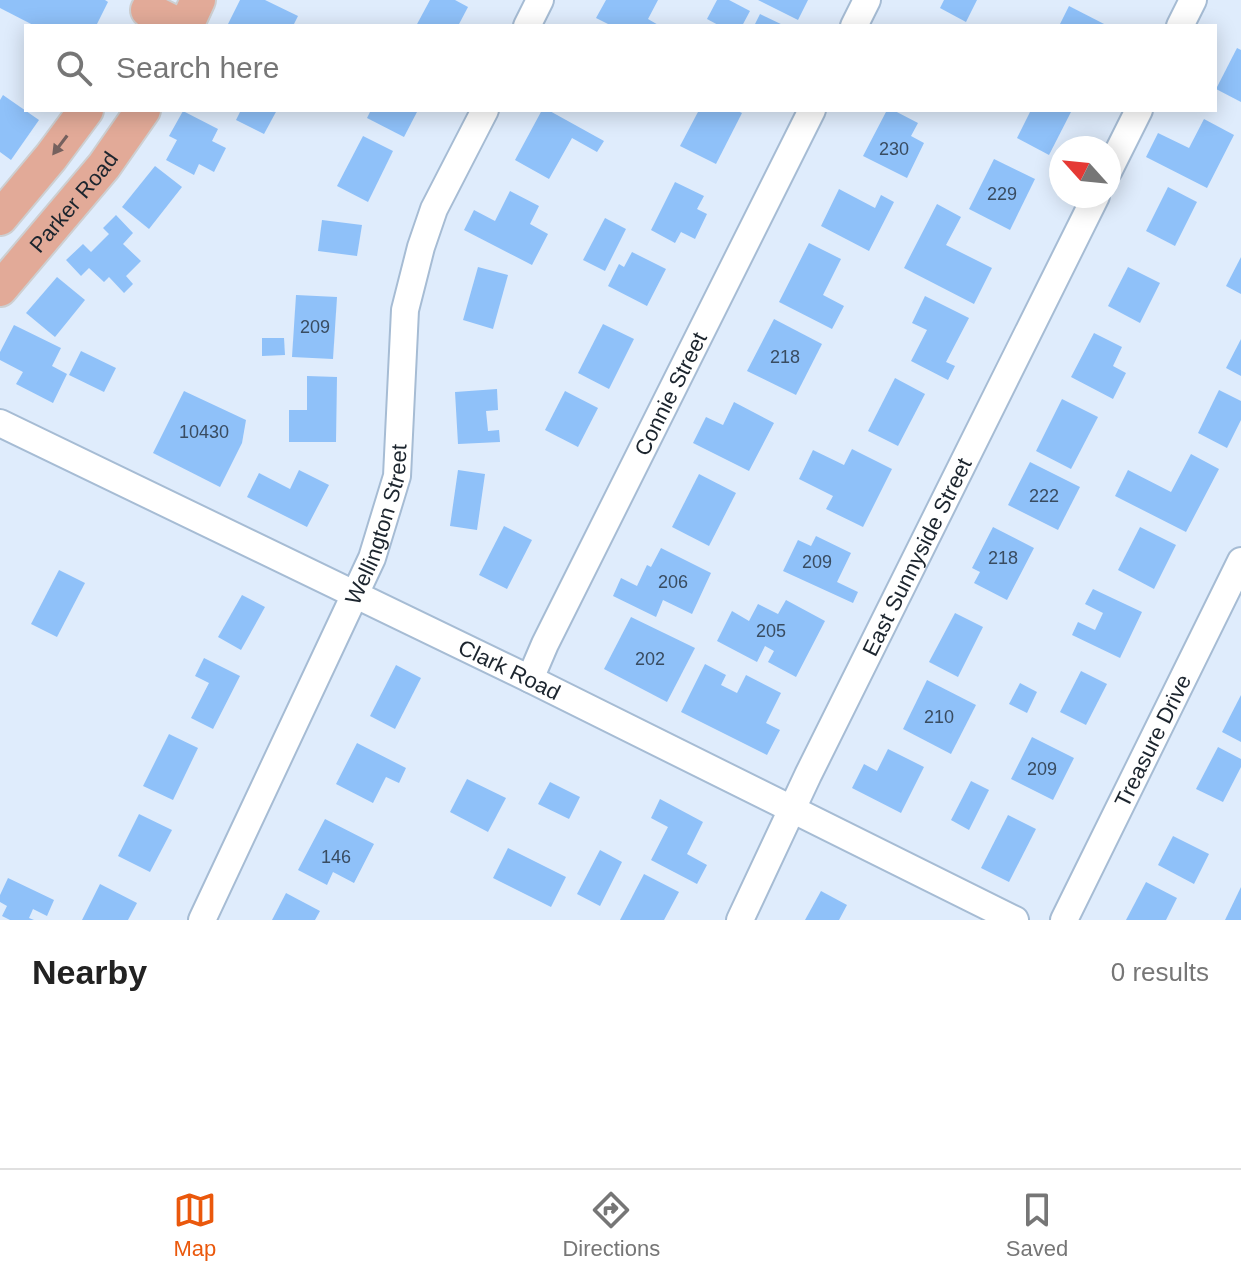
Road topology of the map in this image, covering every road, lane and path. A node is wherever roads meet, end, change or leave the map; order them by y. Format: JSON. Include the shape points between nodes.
{"nodes":[{"id":1,"x":198,"y":0,"type":"edge"},
{"id":2,"x":540,"y":0,"type":"edge"},
{"id":3,"x":867,"y":0,"type":"edge"},
{"id":4,"x":1193,"y":0,"type":"edge"},
{"id":5,"x":147,"y":12,"type":"edge"},
{"id":6,"x":175,"y":24,"type":"edge"},
{"id":7,"x":187,"y":24,"type":"edge"},
{"id":8,"x":528,"y":24,"type":"edge"},
{"id":9,"x":855,"y":24,"type":"edge"},
{"id":10,"x":1181,"y":24,"type":"edge"},
{"id":11,"x":85,"y":112,"type":"edge"},
{"id":12,"x":142,"y":112,"type":"edge"},
{"id":13,"x":484,"y":112,"type":"edge"},
{"id":14,"x":811,"y":112,"type":"edge"},
{"id":15,"x":1138,"y":112,"type":"edge"},
{"id":16,"x":1121,"y":146,"type":"edge"},
{"id":17,"x":1090,"y":208,"type":"edge"},
{"id":18,"x":0,"y":218,"type":"edge"},
{"id":19,"x":0,"y":289,"type":"edge"},
{"id":20,"x":0,"y":423,"type":"edge"},
{"id":21,"x":1241,"y":561,"type":"edge"},
{"id":22,"x":355,"y":594,"type":"junction"},
{"id":23,"x":530,"y":679,"type":"junction"},
{"id":24,"x":794,"y":809,"type":"junction"},
{"id":25,"x":202,"y":920,"type":"edge"},
{"id":26,"x":740,"y":920,"type":"edge"},
{"id":27,"x":1015,"y":920,"type":"edge"},
{"id":28,"x":1064,"y":920,"type":"edge"}],
"edges":[{"from":1,"to":7,"type":"main road"},
{"from":2,"to":8,"type":"street"},
{"from":3,"to":9,"type":"street"},
{"from":4,"to":10,"type":"street"},
{"from":5,"to":6,"type":"main road"},
{"from":11,"to":18,"type":"main road","name":"Parker Road","one_way":true},
{"from":12,"to":19,"type":"main road","name":"Parker Road","via":[[104,166]]},
{"from":13,"to":22,"type":"street","name":"Wellington Street","via":[[434,209],[418,259],[405,310],[397,476]]},
{"from":14,"to":23,"type":"street","name":"Connie Street"},
{"from":15,"to":16,"type":"street"},
{"from":17,"to":24,"type":"street","name":"East Sunnyside Street"},
{"from":20,"to":22,"type":"street","name":"Clark Road"},
{"from":21,"to":28,"type":"street","name":"Treasure Drive"},
{"from":22,"to":23,"type":"street","name":"Clark Road"},
{"from":22,"to":25,"type":"street","name":"Wellington Street"},
{"from":23,"to":24,"type":"street","name":"Clark Road"},
{"from":24,"to":26,"type":"street","name":"East Sunnyside Street"},
{"from":24,"to":27,"type":"street","name":"Clark Road"}]}
